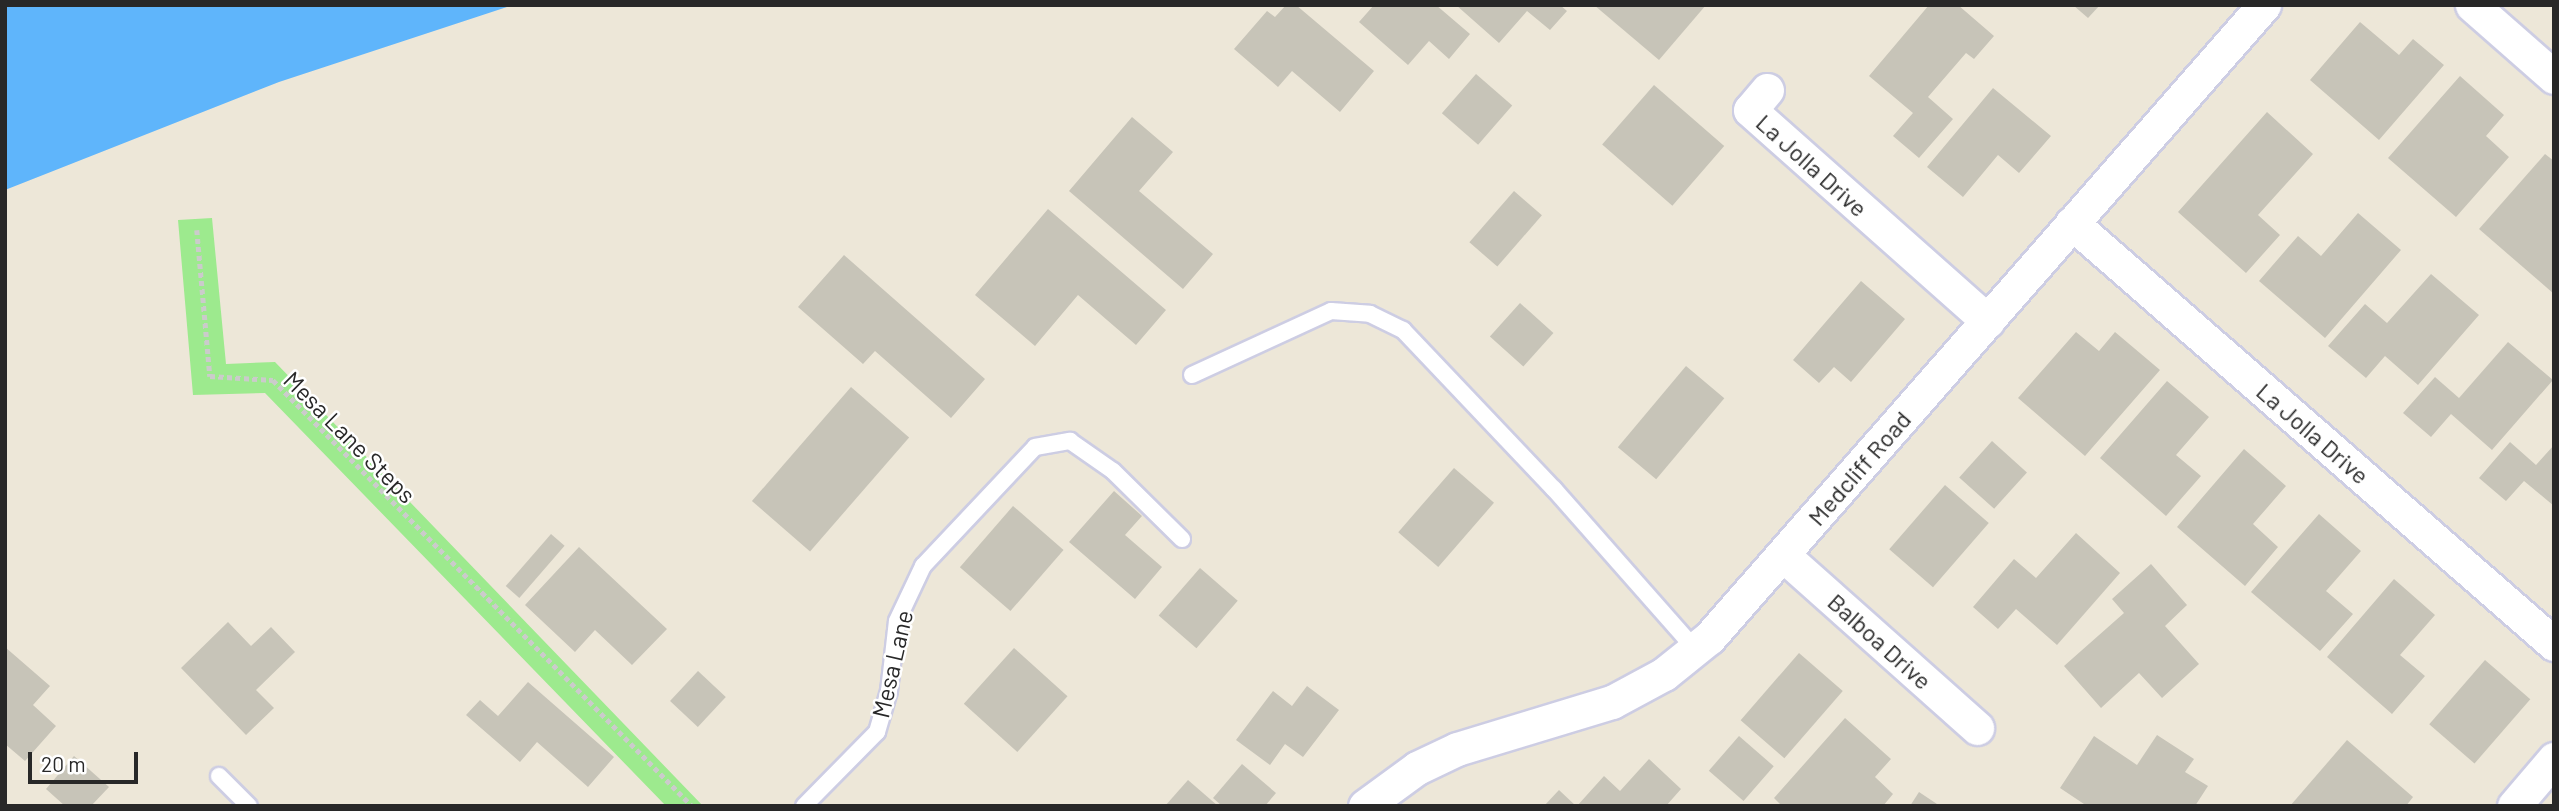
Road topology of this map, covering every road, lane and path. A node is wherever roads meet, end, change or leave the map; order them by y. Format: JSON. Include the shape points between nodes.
{"nodes":[{"id":1,"x":2263,"y":5,"type":"edge"},
{"id":2,"x":2472,"y":5,"type":"edge"},
{"id":3,"x":2554,"y":77,"type":"edge"},
{"id":4,"x":1767,"y":90,"type":"dead end"},
{"id":5,"x":2072,"y":223,"type":"junction"},
{"id":6,"x":197,"y":230,"type":"dead end"},
{"id":7,"x":1988,"y":321,"type":"junction"},
{"id":8,"x":1192,"y":374,"type":"dead end"},
{"id":9,"x":1182,"y":538,"type":"dead end"},
{"id":10,"x":1783,"y":555,"type":"junction"},
{"id":11,"x":2554,"y":644,"type":"edge"},
{"id":12,"x":1695,"y":649,"type":"junction"},
{"id":13,"x":1977,"y":728,"type":"dead end"},
{"id":14,"x":2554,"y":760,"type":"edge"},
{"id":15,"x":219,"y":776,"type":"dead end"},
{"id":16,"x":1378,"y":802,"type":"edge"},
{"id":17,"x":249,"y":806,"type":"edge"},
{"id":18,"x":692,"y":806,"type":"edge"},
{"id":19,"x":804,"y":806,"type":"edge"},
{"id":20,"x":2514,"y":806,"type":"edge"}],
"edges":[{"from":1,"to":5,"type":"street","name":"Medcliff Road"},
{"from":2,"to":3,"type":"street"},
{"from":4,"to":7,"type":"street","name":"La Jolla Drive","via":[[1750,110]]},
{"from":5,"to":7,"type":"street","name":"Medcliff Road"},
{"from":5,"to":11,"type":"street","name":"La Jolla Drive"},
{"from":6,"to":18,"type":"path","name":"Mesa Lane Steps","via":[[210,376],[273,380]]},
{"from":7,"to":10,"type":"street","name":"Medcliff Road"},
{"from":8,"to":12,"type":"lane","via":[[1331,312],[1370,314],[1403,330],[1554,489]]},
{"from":9,"to":19,"type":"lane","name":"Mesa Lane","via":[[1113,471],[1070,441],[1035,447],[923,566],[897,621],[889,691],[877,732]]},
{"from":10,"to":12,"type":"street","name":"Medcliff Road"},
{"from":10,"to":13,"type":"street","name":"Balboa Drive"},
{"from":12,"to":16,"type":"street","name":"Medcliff Road","via":[[1664,674],[1612,702],[1457,749]]},
{"from":14,"to":20,"type":"street"},
{"from":15,"to":17,"type":"lane"}]}
